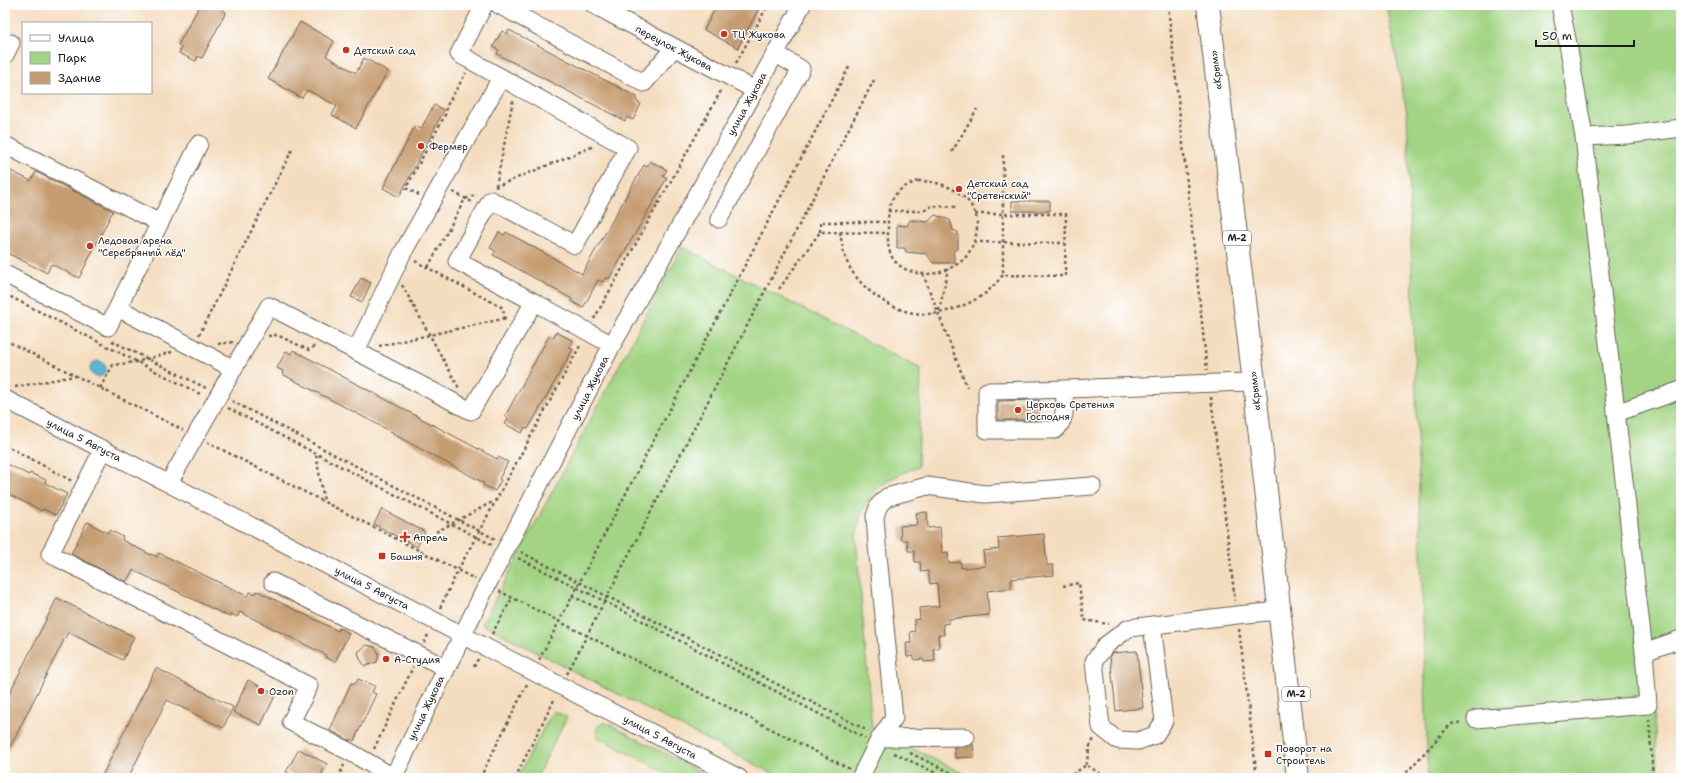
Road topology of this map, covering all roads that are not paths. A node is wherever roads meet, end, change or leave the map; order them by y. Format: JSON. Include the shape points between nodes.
{"nodes":[{"id":1,"x":484,"y":5,"type":"edge"},
{"id":2,"x":499,"y":5,"type":"edge"},
{"id":3,"x":594,"y":5,"type":"edge"},
{"id":4,"x":802,"y":5,"type":"edge"},
{"id":5,"x":1208,"y":5,"type":"edge"},
{"id":6,"x":1215,"y":5,"type":"edge"},
{"id":7,"x":1560,"y":5,"type":"edge"},
{"id":8,"x":674,"y":48,"type":"junction"},
{"id":9,"x":775,"y":53,"type":"junction"},
{"id":10,"x":508,"y":82,"type":"junction"},
{"id":11,"x":755,"y":90,"type":"junction"},
{"id":12,"x":1681,"y":128,"type":"edge"},
{"id":13,"x":1584,"y":137,"type":"junction"},
{"id":14,"x":199,"y":144,"type":"dead end"},
{"id":15,"x":5,"y":145,"type":"edge"},
{"id":16,"x":719,"y":219,"type":"dead end"},
{"id":17,"x":160,"y":223,"type":"junction"},
{"id":18,"x":5,"y":274,"type":"edge"},
{"id":19,"x":118,"y":308,"type":"junction"},
{"id":20,"x":531,"y":308,"type":"junction"},
{"id":21,"x":612,"y":345,"type":"junction"},
{"id":22,"x":356,"y":351,"type":"junction"},
{"id":23,"x":234,"y":368,"type":"junction"},
{"id":24,"x":1254,"y":382,"type":"junction"},
{"id":25,"x":1065,"y":390,"type":"junction"},
{"id":26,"x":1681,"y":390,"type":"edge"},
{"id":27,"x":9,"y":393,"type":"edge"},
{"id":28,"x":1616,"y":413,"type":"junction"},
{"id":29,"x":103,"y":449,"type":"junction"},
{"id":30,"x":169,"y":483,"type":"junction"},
{"id":31,"x":1092,"y":486,"type":"dead end"},
{"id":32,"x":273,"y":582,"type":"dead end"},
{"id":33,"x":1280,"y":611,"type":"junction"},
{"id":34,"x":1152,"y":624,"type":"junction"},
{"id":35,"x":462,"y":634,"type":"junction"},
{"id":36,"x":1681,"y":638,"type":"edge"},
{"id":37,"x":1644,"y":652,"type":"junction"},
{"id":38,"x":446,"y":668,"type":"junction"},
{"id":39,"x":1476,"y":719,"type":"road end"},
{"id":40,"x":966,"y":737,"type":"dead end"},
{"id":41,"x":878,"y":741,"type":"junction"},
{"id":42,"x":860,"y":776,"type":"edge"},
{"id":43,"x":393,"y":778,"type":"edge"},
{"id":44,"x":739,"y":778,"type":"edge"},
{"id":45,"x":1298,"y":778,"type":"edge"},
{"id":46,"x":1305,"y":778,"type":"edge"}],
"edges":[{"from":1,"to":10,"type":"street","via":[[459,54]]},
{"from":2,"to":8,"type":"street","via":[[644,83]]},
{"from":3,"to":8,"type":"street","name":"переулок Жукова"},
{"from":4,"to":9,"type":"street","name":"улица Жукова"},
{"from":5,"to":24,"type":"highway","name":"«Крым»","number":"М-2"},
{"from":6,"to":46,"type":"highway","name":"«Крым»","number":"М-2","via":[[1261,382]]},
{"from":7,"to":13,"type":"street"},
{"from":8,"to":11,"type":"street","name":"переулок Жукова"},
{"from":9,"to":11,"type":"street","name":"улица Жукова"},
{"from":9,"to":16,"type":"street","via":[[801,69]]},
{"from":10,"to":20,"type":"street","via":[[628,148],[575,245],[491,200],[457,261]]},
{"from":10,"to":22,"type":"street","via":[[441,186],[402,254]]},
{"from":11,"to":21,"type":"street","name":"улица Жукова"},
{"from":12,"to":13,"type":"street"},
{"from":13,"to":28,"type":"street"},
{"from":14,"to":17,"type":"street"},
{"from":15,"to":17,"type":"street"},
{"from":17,"to":19,"type":"street"},
{"from":18,"to":19,"type":"street","via":[[108,326]]},
{"from":19,"to":23,"type":"street"},
{"from":20,"to":21,"type":"street","via":[[588,331]]},
{"from":20,"to":22,"type":"street","via":[[471,411]]},
{"from":21,"to":35,"type":"street","name":"улица Жукова"},
{"from":22,"to":23,"type":"street","via":[[269,306]]},
{"from":23,"to":30,"type":"street"},
{"from":24,"to":25,"type":"street"},
{"from":24,"to":33,"type":"highway","name":"«Крым»","number":"М-2"},
{"from":25,"to":25,"type":"street","via":[[1064,414],[1061,425],[1055,430],[987,430],[987,391]]},
{"from":26,"to":28,"type":"street"},
{"from":27,"to":29,"type":"street","name":"улица 5 Августа"},
{"from":28,"to":37,"type":"street"},
{"from":29,"to":30,"type":"street","name":"улица 5 Августа"},
{"from":29,"to":43,"type":"street","via":[[50,554],[310,686],[291,722]]},
{"from":30,"to":35,"type":"street","name":"улица 5 Августа"},
{"from":31,"to":41,"type":"street","via":[[985,494],[927,486],[887,497],[879,505],[875,516],[876,538],[894,718]]},
{"from":32,"to":38,"type":"street"},
{"from":33,"to":34,"type":"street"},
{"from":33,"to":45,"type":"highway","name":"«Крым»","number":"М-2"},
{"from":34,"to":34,"type":"street","via":[[1164,721],[1155,735],[1138,741],[1118,740],[1101,727],[1094,661],[1106,645],[1129,628]]},
{"from":35,"to":38,"type":"street","name":"улица Жукова"},
{"from":35,"to":44,"type":"street","name":"улица 5 Августа"},
{"from":36,"to":37,"type":"street"},
{"from":37,"to":39,"type":"street","via":[[1648,705]]},
{"from":38,"to":43,"type":"street","name":"улица Жукова"},
{"from":40,"to":41,"type":"street"},
{"from":41,"to":42,"type":"street"}]}
